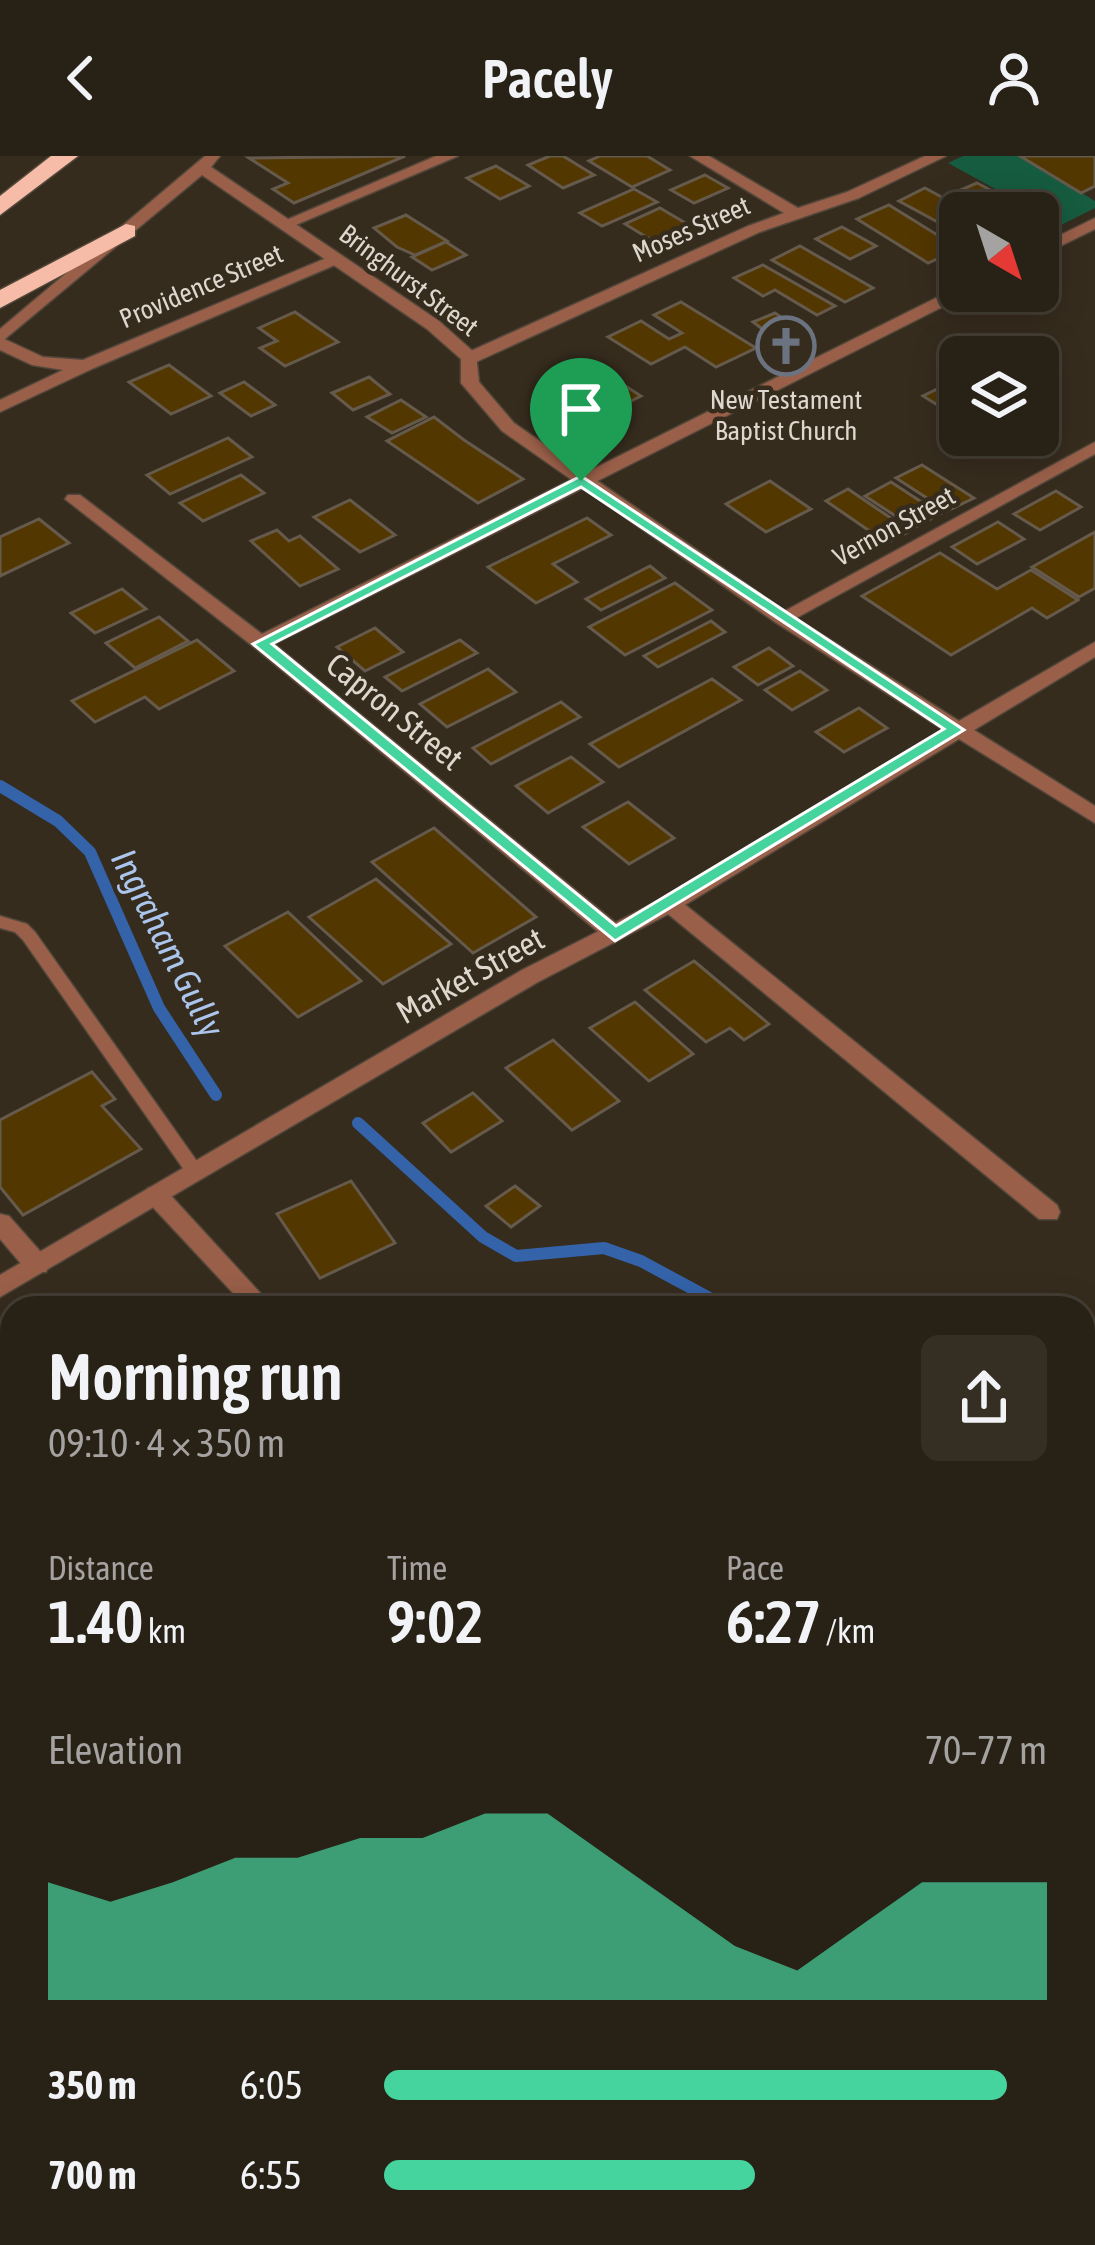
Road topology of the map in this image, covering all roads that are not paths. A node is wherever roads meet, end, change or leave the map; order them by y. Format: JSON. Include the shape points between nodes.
{"nodes":[{"id":1,"x":66,"y":156,"type":"edge"},
{"id":2,"x":450,"y":156,"type":"edge"},
{"id":3,"x":698,"y":156,"type":"edge"},
{"id":4,"x":938,"y":156,"type":"edge"},
{"id":5,"x":207,"y":161,"type":"edge"},
{"id":6,"x":0,"y":208,"type":"edge"},
{"id":7,"x":798,"y":214,"type":"junction"},
{"id":8,"x":1095,"y":223,"type":"edge"},
{"id":9,"x":285,"y":224,"type":"junction"},
{"id":10,"x":126,"y":231,"type":"junction"},
{"id":11,"x":1059,"y":241,"type":"edge"},
{"id":12,"x":336,"y":259,"type":"junction"},
{"id":13,"x":0,"y":300,"type":"edge"},
{"id":14,"x":939,"y":302,"type":"edge"},
{"id":15,"x":0,"y":340,"type":"edge"},
{"id":16,"x":470,"y":358,"type":"junction"},
{"id":17,"x":88,"y":364,"type":"junction"},
{"id":18,"x":0,"y":406,"type":"edge"},
{"id":19,"x":1095,"y":447,"type":"edge"},
{"id":20,"x":581,"y":481,"type":"junction"},
{"id":21,"x":74,"y":499,"type":"dead end"},
{"id":22,"x":782,"y":618,"type":"junction"},
{"id":23,"x":261,"y":644,"type":"junction"},
{"id":24,"x":1095,"y":648,"type":"edge"},
{"id":25,"x":956,"y":730,"type":"junction"},
{"id":26,"x":1095,"y":816,"type":"edge"},
{"id":27,"x":670,"y":904,"type":"junction"},
{"id":28,"x":0,"y":922,"type":"edge"},
{"id":29,"x":615,"y":934,"type":"junction"},
{"id":30,"x":195,"y":1172,"type":"junction"},
{"id":31,"x":156,"y":1195,"type":"junction"},
{"id":32,"x":1048,"y":1212,"type":"dead end"},
{"id":33,"x":0,"y":1223,"type":"edge"},
{"id":34,"x":38,"y":1265,"type":"junction"},
{"id":35,"x":0,"y":1287,"type":"edge"},
{"id":36,"x":251,"y":1296,"type":"edge"}],
"edges":[{"from":1,"to":6,"type":"highway"},
{"from":2,"to":9,"type":"street","name":"Providence Street"},
{"from":3,"to":7,"type":"street"},
{"from":4,"to":7,"type":"street","name":"Moses Street"},
{"from":5,"to":9,"type":"street","name":"Bringhurst Street"},
{"from":5,"to":10,"type":"street"},
{"from":7,"to":16,"type":"street","name":"Moses Street"},
{"from":8,"to":11,"type":"street"},
{"from":9,"to":12,"type":"street","name":"Bringhurst Street"},
{"from":10,"to":13,"type":"highway"},
{"from":10,"to":15,"type":"street"},
{"from":12,"to":16,"type":"street","name":"Bringhurst Street"},
{"from":12,"to":17,"type":"street","name":"Providence Street"},
{"from":14,"to":20,"type":"street"},
{"from":15,"to":17,"type":"street","name":"Providence Street","via":[[51,367]]},
{"from":16,"to":20,"type":"street","name":"Bringhurst Street","via":[[470,383],[484,405]]},
{"from":17,"to":18,"type":"street","name":"Providence Street"},
{"from":19,"to":22,"type":"street","name":"Vernon Street"},
{"from":20,"to":22,"type":"street","name":"Bringhurst Street"},
{"from":20,"to":23,"type":"street"},
{"from":21,"to":23,"type":"street","name":"Capron Street"},
{"from":22,"to":25,"type":"street","name":"Bringhurst Street"},
{"from":23,"to":29,"type":"street","name":"Capron Street"},
{"from":24,"to":25,"type":"street","name":"Market Street"},
{"from":25,"to":26,"type":"street","name":"Bringhurst Street"},
{"from":25,"to":27,"type":"street","name":"Market Street"},
{"from":27,"to":29,"type":"street","name":"Market Street"},
{"from":27,"to":32,"type":"street"},
{"from":28,"to":30,"type":"lane","via":[[29,936]]},
{"from":29,"to":30,"type":"street","name":"Market Street"},
{"from":30,"to":31,"type":"street","name":"Market Street"},
{"from":31,"to":34,"type":"street","name":"Market Street"},
{"from":31,"to":36,"type":"street"},
{"from":33,"to":34,"type":"street"},
{"from":34,"to":35,"type":"street","name":"Market Street"}]}
